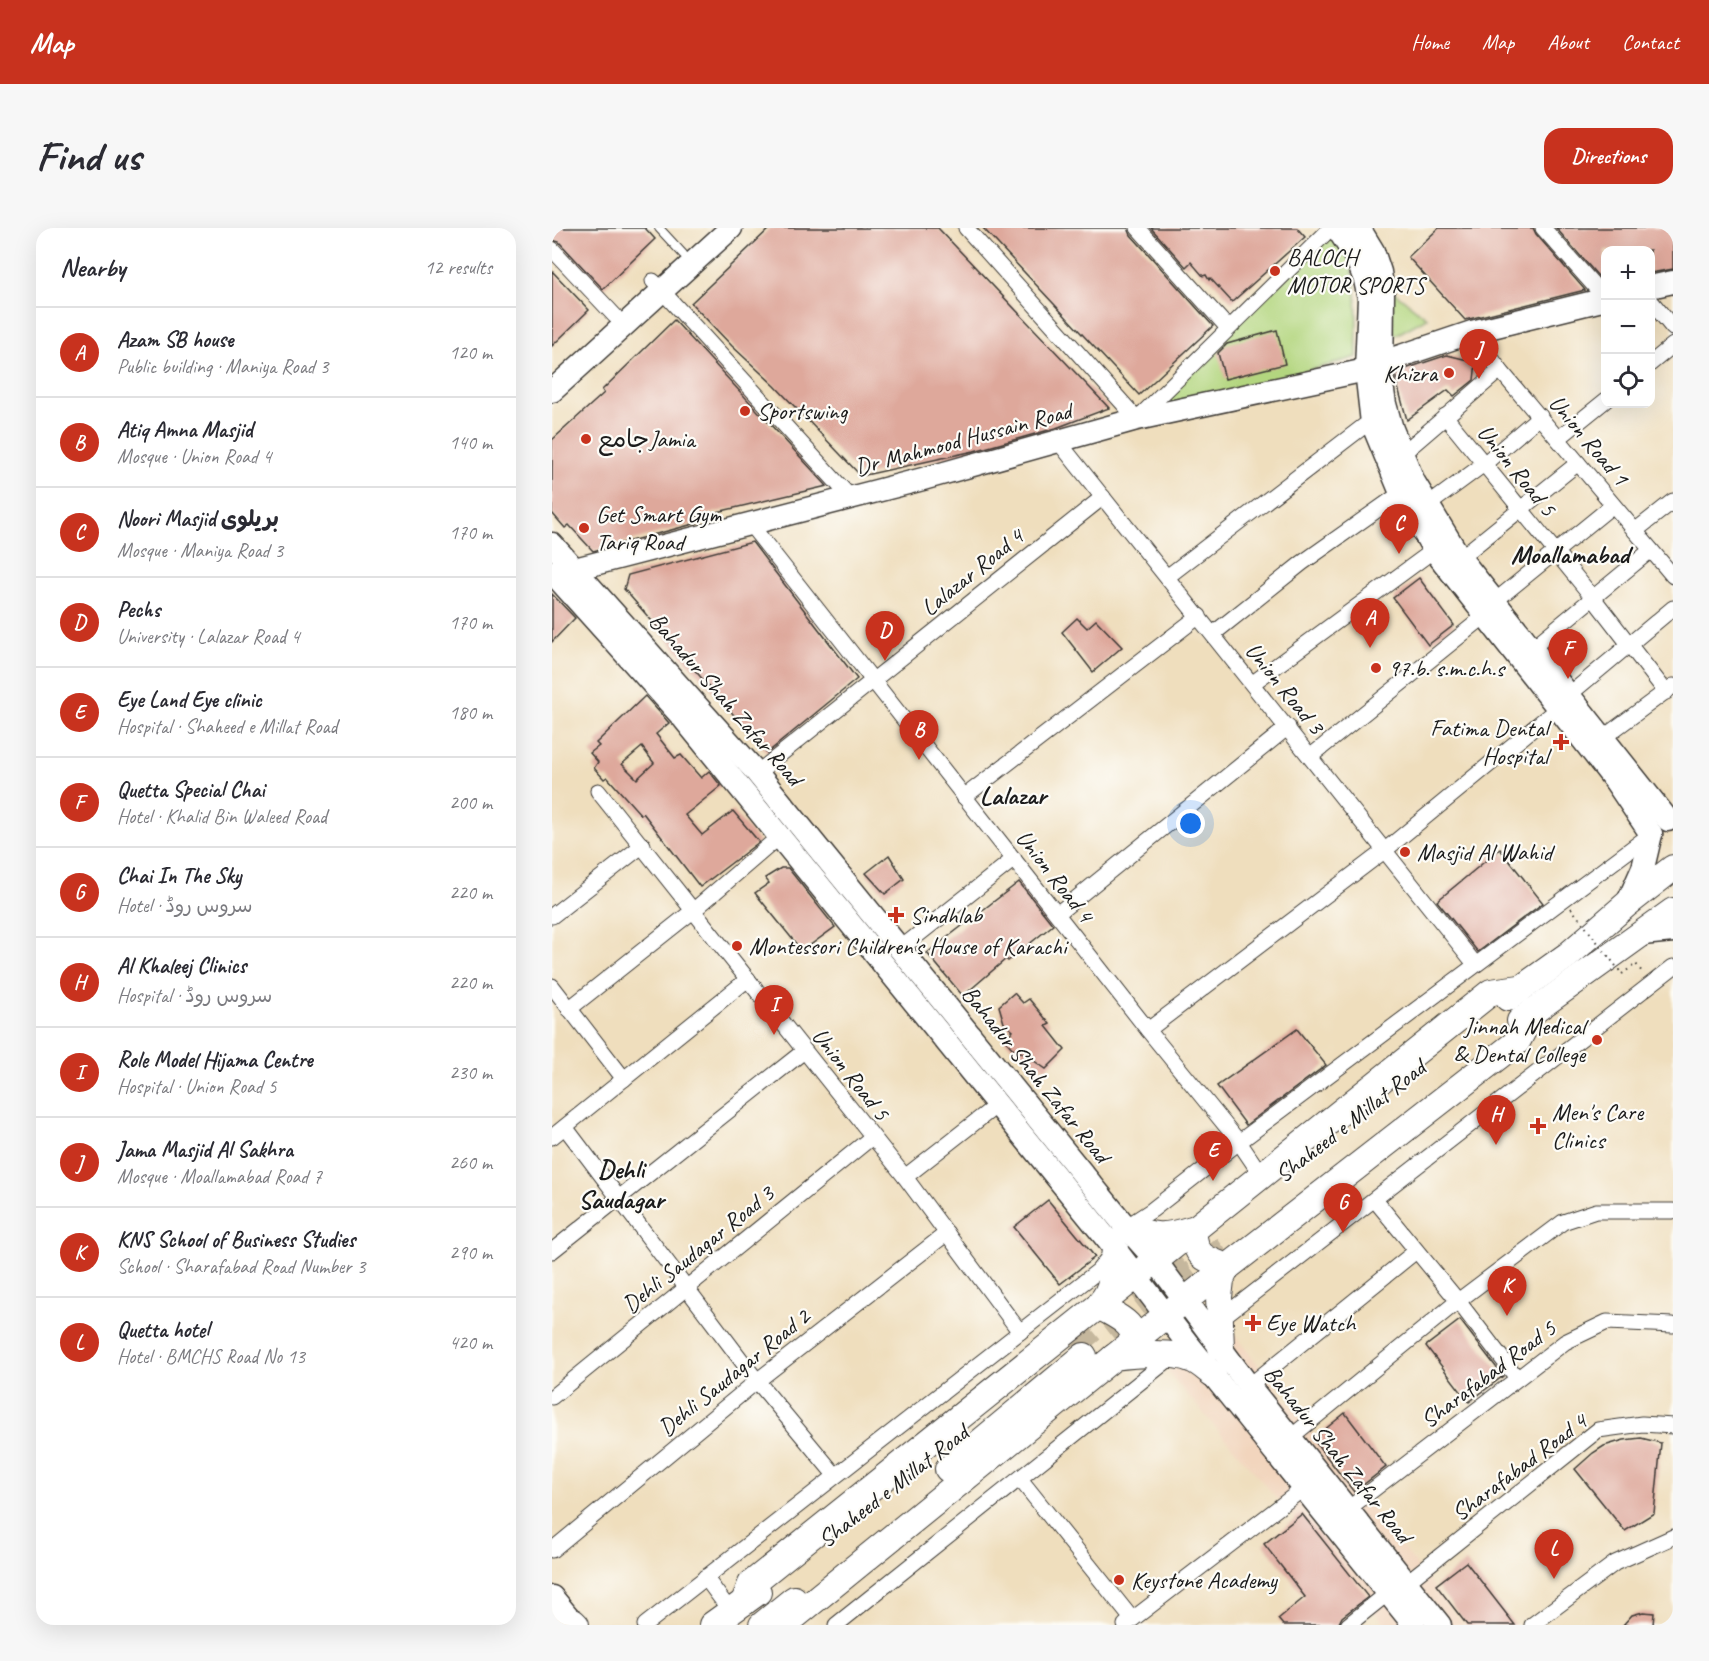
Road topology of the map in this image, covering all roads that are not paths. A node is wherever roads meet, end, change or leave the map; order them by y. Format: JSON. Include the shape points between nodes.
{"nodes":[{"id":1,"x":659,"y":228,"type":"edge"},
{"id":2,"x":711,"y":228,"type":"edge"},
{"id":3,"x":731,"y":228,"type":"edge"},
{"id":4,"x":966,"y":228,"type":"edge"},
{"id":5,"x":1138,"y":228,"type":"edge"},
{"id":6,"x":1331,"y":228,"type":"edge"},
{"id":7,"x":1337,"y":228,"type":"edge"},
{"id":8,"x":1359,"y":228,"type":"edge"},
{"id":9,"x":1543,"y":228,"type":"edge"},
{"id":10,"x":552,"y":249,"type":"edge"},
{"id":11,"x":683,"y":254,"type":"junction"},
{"id":12,"x":1673,"y":282,"type":"edge"},
{"id":13,"x":658,"y":286,"type":"junction"},
{"id":14,"x":1655,"y":286,"type":"edge"},
{"id":15,"x":1601,"y":294,"type":"edge"},
{"id":16,"x":1601,"y":300,"type":"edge"},
{"id":17,"x":1655,"y":306,"type":"edge"},
{"id":18,"x":615,"y":316,"type":"junction"},
{"id":19,"x":1228,"y":328,"type":"junction"},
{"id":20,"x":1673,"y":328,"type":"edge"},
{"id":21,"x":1472,"y":332,"type":"junction"},
{"id":22,"x":1673,"y":345,"type":"edge"},
{"id":23,"x":1655,"y":360,"type":"edge"},
{"id":24,"x":1374,"y":366,"type":"junction"},
{"id":25,"x":1500,"y":370,"type":"junction"},
{"id":26,"x":552,"y":374,"type":"edge"},
{"id":27,"x":552,"y":391,"type":"edge"},
{"id":28,"x":1601,"y":403,"type":"edge"},
{"id":29,"x":1445,"y":416,"type":"junction"},
{"id":30,"x":1540,"y":416,"type":"junction"},
{"id":31,"x":1137,"y":419,"type":"junction"},
{"id":32,"x":1372,"y":423,"type":"junction"},
{"id":33,"x":1559,"y":438,"type":"junction"},
{"id":34,"x":1058,"y":441,"type":"junction"},
{"id":35,"x":1402,"y":454,"type":"junction"},
{"id":36,"x":1578,"y":463,"type":"junction"},
{"id":37,"x":1484,"y":464,"type":"junction"},
{"id":38,"x":1401,"y":493,"type":"junction"},
{"id":39,"x":1103,"y":497,"type":"junction"},
{"id":40,"x":851,"y":498,"type":"junction"},
{"id":41,"x":1673,"y":501,"type":"edge"},
{"id":42,"x":1613,"y":505,"type":"junction"},
{"id":43,"x":1427,"y":506,"type":"junction"},
{"id":44,"x":1520,"y":510,"type":"junction"},
{"id":45,"x":750,"y":524,"type":"junction"},
{"id":46,"x":1635,"y":531,"type":"junction"},
{"id":47,"x":552,"y":544,"type":"edge"},
{"id":48,"x":1434,"y":550,"type":"junction"},
{"id":49,"x":1651,"y":550,"type":"junction"},
{"id":50,"x":1554,"y":553,"type":"junction"},
{"id":51,"x":1460,"y":558,"type":"junction"},
{"id":52,"x":559,"y":575,"type":"edge"},
{"id":53,"x":1673,"y":576,"type":"edge"},
{"id":54,"x":1167,"y":577,"type":"junction"},
{"id":55,"x":1594,"y":599,"type":"junction"},
{"id":56,"x":1491,"y":608,"type":"junction"},
{"id":57,"x":1673,"y":608,"type":"edge"},
{"id":58,"x":1199,"y":616,"type":"junction"},
{"id":59,"x":1213,"y":634,"type":"junction"},
{"id":60,"x":1629,"y":645,"type":"junction"},
{"id":61,"x":1532,"y":648,"type":"junction"},
{"id":62,"x":873,"y":681,"type":"junction"},
{"id":63,"x":1253,"y":683,"type":"junction"},
{"id":64,"x":1669,"y":689,"type":"edge"},
{"id":65,"x":1564,"y":701,"type":"junction"},
{"id":66,"x":1288,"y":727,"type":"junction"},
{"id":67,"x":1604,"y":737,"type":"junction"},
{"id":68,"x":1311,"y":756,"type":"junction"},
{"id":69,"x":757,"y":774,"type":"junction"},
{"id":70,"x":1623,"y":776,"type":"junction"},
{"id":71,"x":598,"y":792,"type":"dead end"},
{"id":72,"x":964,"y":797,"type":"junction"},
{"id":73,"x":1666,"y":823,"type":"edge"},
{"id":74,"x":780,"y":836,"type":"junction"},
{"id":75,"x":643,"y":845,"type":"junction"},
{"id":76,"x":1384,"y":851,"type":"junction"},
{"id":77,"x":1014,"y":859,"type":"junction"},
{"id":78,"x":1673,"y":868,"type":"edge"},
{"id":79,"x":1627,"y":904,"type":"junction"},
{"id":80,"x":694,"y":910,"type":"junction"},
{"id":81,"x":1673,"y":911,"type":"edge"},
{"id":82,"x":1057,"y":914,"type":"junction"},
{"id":83,"x":552,"y":916,"type":"edge"},
{"id":84,"x":1673,"y":931,"type":"edge"},
{"id":85,"x":1642,"y":934,"type":"junction"},
{"id":86,"x":900,"y":949,"type":"junction"},
{"id":87,"x":1475,"y":964,"type":"junction"},
{"id":88,"x":1673,"y":967,"type":"edge"},
{"id":89,"x":748,"y":979,"type":"junction"},
{"id":90,"x":552,"y":986,"type":"edge"},
{"id":91,"x":1521,"y":988,"type":"junction"},
{"id":92,"x":570,"y":1009,"type":"junction"},
{"id":93,"x":1533,"y":1011,"type":"junction"},
{"id":94,"x":1148,"y":1030,"type":"junction"},
{"id":95,"x":804,"y":1051,"type":"junction"},
{"id":96,"x":624,"y":1079,"type":"junction"},
{"id":97,"x":997,"y":1105,"type":"junction"},
{"id":98,"x":565,"y":1126,"type":"junction"},
{"id":99,"x":552,"y":1137,"type":"edge"},
{"id":100,"x":872,"y":1137,"type":"junction"},
{"id":101,"x":1239,"y":1142,"type":"junction"},
{"id":102,"x":1262,"y":1176,"type":"junction"},
{"id":103,"x":905,"y":1177,"type":"junction"},
{"id":104,"x":618,"y":1200,"type":"junction"},
{"id":105,"x":1375,"y":1200,"type":"junction"},
{"id":106,"x":1673,"y":1211,"type":"edge"},
{"id":107,"x":1195,"y":1230,"type":"junction"},
{"id":108,"x":948,"y":1233,"type":"junction"},
{"id":109,"x":1120,"y":1238,"type":"junction"},
{"id":110,"x":552,"y":1251,"type":"edge"},
{"id":111,"x":1416,"y":1251,"type":"junction"},
{"id":112,"x":1227,"y":1268,"type":"junction"},
{"id":113,"x":1145,"y":1269,"type":"junction"},
{"id":114,"x":687,"y":1288,"type":"junction"},
{"id":115,"x":1458,"y":1301,"type":"junction"},
{"id":116,"x":1096,"y":1308,"type":"junction"},
{"id":117,"x":1175,"y":1308,"type":"junction"},
{"id":118,"x":1220,"y":1320,"type":"junction"},
{"id":119,"x":1673,"y":1325,"type":"edge"},
{"id":120,"x":1020,"y":1332,"type":"junction"},
{"id":121,"x":1221,"y":1348,"type":"junction"},
{"id":122,"x":1181,"y":1350,"type":"junction"},
{"id":123,"x":1123,"y":1351,"type":"junction"},
{"id":124,"x":1213,"y":1374,"type":"joint"},
{"id":125,"x":1517,"y":1378,"type":"junction"},
{"id":126,"x":757,"y":1381,"type":"junction"},
{"id":127,"x":1249,"y":1386,"type":"junction"},
{"id":128,"x":552,"y":1397,"type":"edge"},
{"id":129,"x":1673,"y":1426,"type":"edge"},
{"id":130,"x":1291,"y":1437,"type":"junction"},
{"id":131,"x":835,"y":1475,"type":"junction"},
{"id":132,"x":1020,"y":1479,"type":"junction"},
{"id":133,"x":1304,"y":1488,"type":"junction"},
{"id":134,"x":1348,"y":1509,"type":"junction"},
{"id":135,"x":1673,"y":1537,"type":"edge"},
{"id":136,"x":552,"y":1550,"type":"edge"},
{"id":137,"x":705,"y":1577,"type":"junction"},
{"id":138,"x":1397,"y":1588,"type":"junction"},
{"id":139,"x":552,"y":1598,"type":"edge"},
{"id":140,"x":729,"y":1613,"type":"edge"},
{"id":141,"x":1128,"y":1622,"type":"edge"},
{"id":142,"x":575,"y":1624,"type":"edge"},
{"id":143,"x":645,"y":1625,"type":"edge"},
{"id":144,"x":762,"y":1625,"type":"edge"},
{"id":145,"x":784,"y":1625,"type":"edge"},
{"id":146,"x":836,"y":1625,"type":"edge"},
{"id":147,"x":1348,"y":1625,"type":"edge"},
{"id":148,"x":1414,"y":1625,"type":"edge"},
{"id":149,"x":1440,"y":1625,"type":"edge"},
{"id":150,"x":1532,"y":1625,"type":"edge"}],
"edges":[{"from":1,"to":11,"type":"lane"},
{"from":2,"to":11,"type":"main road"},
{"from":3,"to":13,"type":"main road"},
{"from":4,"to":31,"type":"street"},
{"from":5,"to":19,"type":"street"},
{"from":6,"to":19,"type":"street"},
{"from":7,"to":24,"type":"main road","via":[[1365,280]]},
{"from":8,"to":24,"type":"main road","via":[[1380,272],[1384,309]]},
{"from":9,"to":15,"type":"street"},
{"from":10,"to":18,"type":"street"},
{"from":11,"to":13,"type":"main road"},
{"from":12,"to":14,"type":"main road"},
{"from":13,"to":18,"type":"main road"},
{"from":13,"to":27,"type":"main road"},
{"from":13,"to":40,"type":"street"},
{"from":16,"to":21,"type":"main road","name":"Dr Mahmood Hussain Road"},
{"from":17,"to":20,"type":"street"},
{"from":18,"to":26,"type":"main road"},
{"from":19,"to":31,"type":"street"},
{"from":21,"to":24,"type":"main road","name":"Dr Mahmood Hussain Road"},
{"from":21,"to":25,"type":"street","name":"Union Road 1"},
{"from":22,"to":23,"type":"street"},
{"from":24,"to":31,"type":"main road","name":"Dr Mahmood Hussain Road"},
{"from":24,"to":32,"type":"main road"},
{"from":24,"to":35,"type":"main road"},
{"from":25,"to":29,"type":"street"},
{"from":25,"to":30,"type":"street","name":"Union Road 1"},
{"from":28,"to":33,"type":"street"},
{"from":29,"to":35,"type":"street"},
{"from":29,"to":37,"type":"street","name":"Union Road 5"},
{"from":30,"to":33,"type":"street","name":"Union Road 1"},
{"from":30,"to":37,"type":"street"},
{"from":31,"to":34,"type":"main road","name":"Dr Mahmood Hussain Road"},
{"from":32,"to":38,"type":"main road"},
{"from":32,"to":54,"type":"street"},
{"from":33,"to":36,"type":"street","name":"Union Road 1"},
{"from":34,"to":39,"type":"street","name":"Union Road 3"},
{"from":34,"to":40,"type":"main road","name":"Dr Mahmood Hussain Road"},
{"from":35,"to":43,"type":"main road"},
{"from":36,"to":42,"type":"street","name":"Union Road 1"},
{"from":36,"to":44,"type":"street"},
{"from":37,"to":43,"type":"street"},
{"from":37,"to":44,"type":"street","name":"Union Road 5"},
{"from":38,"to":48,"type":"main road"},
{"from":38,"to":59,"type":"street","via":[[1302,563]]},
{"from":39,"to":54,"type":"street","name":"Union Road 3"},
{"from":39,"to":62,"type":"street","name":"Lalazar Road 4"},
{"from":40,"to":45,"type":"main road","name":"Dr Mahmood Hussain Road"},
{"from":41,"to":46,"type":"street"},
{"from":42,"to":46,"type":"street","name":"Union Road 1"},
{"from":42,"to":50,"type":"street"},
{"from":43,"to":51,"type":"main road"},
{"from":44,"to":50,"type":"street","name":"Union Road 5"},
{"from":44,"to":51,"type":"street"},
{"from":45,"to":52,"type":"main road","name":"Dr Mahmood Hussain Road"},
{"from":45,"to":62,"type":"street","name":"Union Road 4"},
{"from":46,"to":49,"type":"street","name":"Union Road 1"},
{"from":47,"to":52,"type":"main road"},
{"from":48,"to":56,"type":"main road"},
{"from":48,"to":63,"type":"street"},
{"from":49,"to":53,"type":"street","name":"Union Road 1"},
{"from":49,"to":55,"type":"street"},
{"from":50,"to":55,"type":"street","name":"Union Road 5"},
{"from":50,"to":56,"type":"street"},
{"from":51,"to":56,"type":"main road"},
{"from":52,"to":69,"type":"main road","name":"Bahadur Shah Zafar Road"},
{"from":52,"to":74,"type":"main road","name":"Bahadur Shah Zafar Road"},
{"from":54,"to":58,"type":"street","name":"Union Road 3"},
{"from":55,"to":60,"type":"street","name":"Union Road 5"},
{"from":55,"to":61,"type":"street"},
{"from":56,"to":61,"type":"main road"},
{"from":56,"to":65,"type":"main road"},
{"from":56,"to":68,"type":"street"},
{"from":57,"to":60,"type":"street"},
{"from":58,"to":59,"type":"street","name":"Union Road 3"},
{"from":58,"to":72,"type":"street"},
{"from":59,"to":63,"type":"street","name":"Union Road 3"},
{"from":60,"to":64,"type":"street","name":"Union Road 5"},
{"from":60,"to":65,"type":"street"},
{"from":61,"to":65,"type":"main road"},
{"from":62,"to":69,"type":"street","name":"Lalazar Road 4"},
{"from":62,"to":72,"type":"street","name":"Union Road 4"},
{"from":63,"to":66,"type":"street","name":"Union Road 3"},
{"from":64,"to":67,"type":"street"},
{"from":65,"to":67,"type":"main road"},
{"from":65,"to":70,"type":"main road"},
{"from":65,"to":76,"type":"street"},
{"from":66,"to":68,"type":"street","name":"Union Road 3"},
{"from":66,"to":82,"type":"street"},
{"from":67,"to":70,"type":"main road"},
{"from":68,"to":76,"type":"street","name":"Union Road 3"},
{"from":69,"to":86,"type":"main road","name":"Bahadur Shah Zafar Road"},
{"from":70,"to":73,"type":"main road"},
{"from":71,"to":75,"type":"street","name":"Union Road 5"},
{"from":72,"to":77,"type":"street","name":"Union Road 4"},
{"from":73,"to":79,"type":"main road"},
{"from":73,"to":87,"type":"street"},
{"from":74,"to":80,"type":"street"},
{"from":74,"to":97,"type":"main road","name":"Bahadur Shah Zafar Road"},
{"from":75,"to":80,"type":"street","name":"Union Road 5"},
{"from":75,"to":83,"type":"street"},
{"from":76,"to":87,"type":"street","name":"Union Road 3"},
{"from":76,"to":94,"type":"street"},
{"from":77,"to":82,"type":"street","name":"Union Road 4"},
{"from":77,"to":86,"type":"street"},
{"from":78,"to":79,"type":"main road","name":"Shaheed e Millat Road"},
{"from":79,"to":91,"type":"main road","name":"Shaheed e Millat Road","via":[[1568,955]]},
{"from":80,"to":89,"type":"street","name":"Union Road 5"},
{"from":80,"to":92,"type":"street"},
{"from":81,"to":85,"type":"main road","name":"Shaheed e Millat Road"},
{"from":82,"to":94,"type":"street","name":"Union Road 4"},
{"from":84,"to":85,"type":"main road"},
{"from":85,"to":93,"type":"main road","name":"Shaheed e Millat Road"},
{"from":86,"to":109,"type":"main road","name":"Bahadur Shah Zafar Road"},
{"from":87,"to":101,"type":"street"},
{"from":88,"to":105,"type":"street"},
{"from":89,"to":95,"type":"street","name":"Union Road 5"},
{"from":89,"to":96,"type":"street"},
{"from":90,"to":92,"type":"street"},
{"from":91,"to":93,"type":"main road","name":"Shaheed e Millat Road","via":[[1230,1230]]},
{"from":91,"to":102,"type":"main road","via":[[1491,992]]},
{"from":92,"to":96,"type":"street"},
{"from":93,"to":112,"type":"main road","via":[[1517,1042]]},
{"from":94,"to":101,"type":"street","name":"Union Road 4"},
{"from":95,"to":100,"type":"street","name":"Union Road 5"},
{"from":95,"to":104,"type":"street"},
{"from":96,"to":98,"type":"street"},
{"from":97,"to":103,"type":"street"},
{"from":97,"to":109,"type":"main road","name":"Bahadur Shah Zafar Road"},
{"from":98,"to":99,"type":"street"},
{"from":98,"to":104,"type":"street"},
{"from":100,"to":103,"type":"street","name":"Union Road 5"},
{"from":100,"to":114,"type":"street","name":"Dehli Saudagar Road 3"},
{"from":101,"to":102,"type":"street","name":"Union Road 4"},
{"from":101,"to":109,"type":"street"},
{"from":102,"to":107,"type":"main road"},
{"from":103,"to":108,"type":"street","name":"Union Road 5"},
{"from":104,"to":110,"type":"street"},
{"from":104,"to":114,"type":"street"},
{"from":105,"to":111,"type":"street"},
{"from":105,"to":118,"type":"street"},
{"from":106,"to":115,"type":"street","via":[[1596,1211],[1563,1222]]},
{"from":107,"to":109,"type":"main road","via":[[1163,1237],[1146,1234]]},
{"from":107,"to":112,"type":"main road","via":[[1194,1246],[1200,1255]]},
{"from":107,"to":113,"type":"main road"},
{"from":108,"to":120,"type":"street","name":"Union Road 5"},
{"from":108,"to":126,"type":"street","name":"Dehli Saudagar Road 2"},
{"from":109,"to":113,"type":"main road","name":"Bahadur Shah Zafar Road"},
{"from":109,"to":116,"type":"main road","via":[[1107,1296]]},
{"from":109,"to":120,"type":"street","via":[[1098,1271]]},
{"from":111,"to":115,"type":"street"},
{"from":111,"to":127,"type":"street"},
{"from":112,"to":117,"type":"main road"},
{"from":112,"to":118,"type":"main road","via":[[1218,1297]]},
{"from":113,"to":116,"type":"main road"},
{"from":113,"to":117,"type":"main road","name":"Bahadur Shah Zafar Road"},
{"from":114,"to":126,"type":"street"},
{"from":114,"to":128,"type":"street","name":"Dehli Saudagar Road 3"},
{"from":115,"to":125,"type":"street"},
{"from":115,"to":130,"type":"street"},
{"from":116,"to":123,"type":"main road","via":[[1130,1326],[1133,1335]]},
{"from":116,"to":140,"type":"main road","via":[[751,1584]]},
{"from":117,"to":121,"type":"main road","name":"Bahadur Shah Zafar Road"},
{"from":117,"to":122,"type":"main road","name":"Bahadur Shah Zafar Road"},
{"from":117,"to":123,"type":"main road"},
{"from":118,"to":121,"type":"main road"},
{"from":119,"to":125,"type":"street","name":"Sharafabad Road 5","via":[[1607,1322],[1565,1342]]},
{"from":120,"to":131,"type":"street"},
{"from":121,"to":127,"type":"main road","name":"Bahadur Shah Zafar Road"},
{"from":122,"to":123,"type":"main road","via":[[1128,1355]]},
{"from":122,"to":124,"type":"main road"},
{"from":122,"to":132,"type":"street"},
{"from":123,"to":145,"type":"main road"},
{"from":124,"to":133,"type":"main road","name":"Bahadur Shah Zafar Road"},
{"from":125,"to":134,"type":"street","name":"Sharafabad Road 5"},
{"from":126,"to":131,"type":"street"},
{"from":126,"to":136,"type":"street","name":"Dehli Saudagar Road 2"},
{"from":127,"to":130,"type":"main road","name":"Bahadur Shah Zafar Road"},
{"from":129,"to":138,"type":"street","name":"Sharafabad Road 4","via":[[1642,1424],[1598,1430]]},
{"from":130,"to":134,"type":"main road","name":"Bahadur Shah Zafar Road"},
{"from":131,"to":137,"type":"street"},
{"from":132,"to":141,"type":"street"},
{"from":132,"to":146,"type":"street"},
{"from":133,"to":138,"type":"main road","name":"Bahadur Shah Zafar Road"},
{"from":133,"to":141,"type":"street"},
{"from":134,"to":138,"type":"main road","name":"Bahadur Shah Zafar Road"},
{"from":135,"to":150,"type":"street","via":[[1615,1563]]},
{"from":137,"to":140,"type":"street"},
{"from":137,"to":143,"type":"street"},
{"from":138,"to":147,"type":"street","name":"Sharafabad Road 4"},
{"from":138,"to":148,"type":"main road","name":"Bahadur Shah Zafar Road"},
{"from":138,"to":149,"type":"main road","name":"Bahadur Shah Zafar Road"},
{"from":139,"to":142,"type":"main road"},
{"from":140,"to":144,"type":"main road","name":"Shaheed e Millat Road","via":[[1078,1351]]}]}
